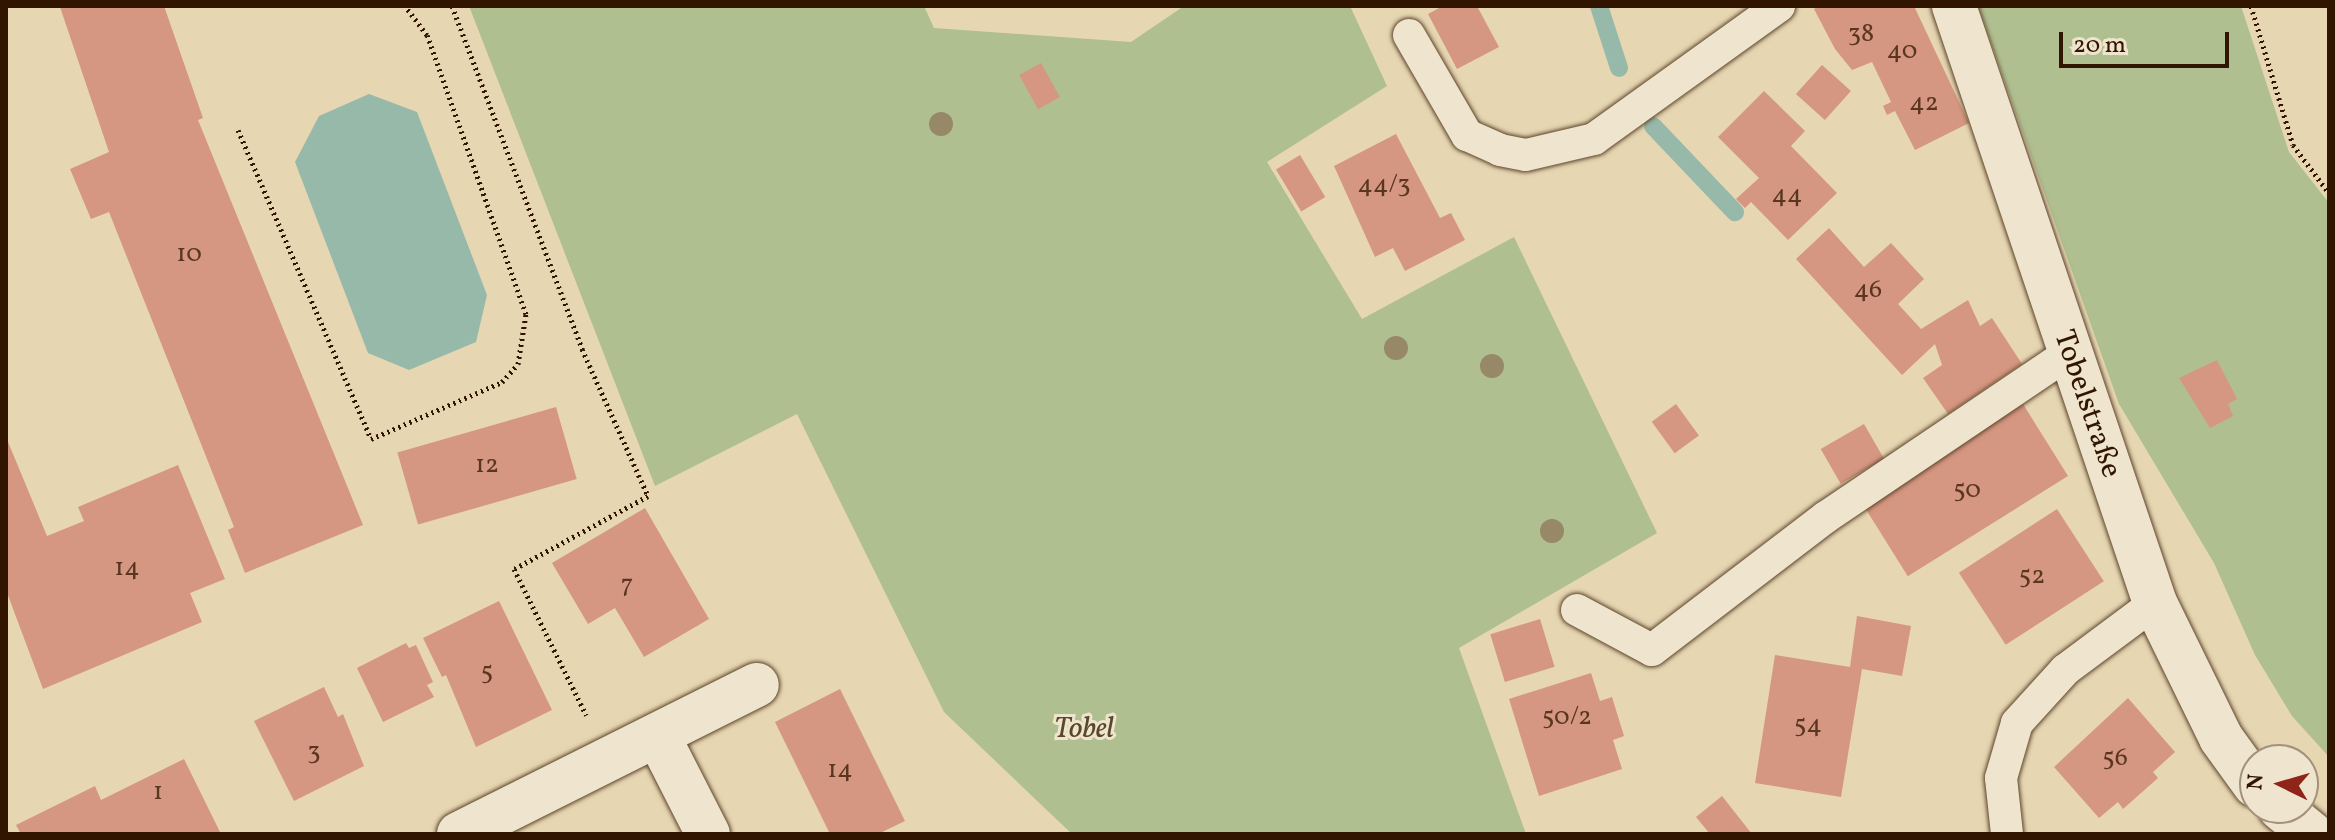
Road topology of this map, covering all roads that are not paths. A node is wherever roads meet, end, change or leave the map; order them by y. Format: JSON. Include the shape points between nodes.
{"nodes":[{"id":1,"x":1779,"y":6,"type":"edge"},
{"id":2,"x":1954,"y":6,"type":"edge"},
{"id":3,"x":1409,"y":35,"type":"dead end"},
{"id":4,"x":2069,"y":353,"type":"junction"},
{"id":5,"x":2155,"y":603,"type":"junction"},
{"id":6,"x":1577,"y":610,"type":"dead end"},
{"id":7,"x":757,"y":685,"type":"dead end"},
{"id":8,"x":658,"y":736,"type":"junction"},
{"id":9,"x":2239,"y":763,"type":"edge"},
{"id":10,"x":459,"y":834,"type":"edge"},
{"id":11,"x":708,"y":834,"type":"edge"},
{"id":12,"x":2007,"y":834,"type":"edge"}],
"edges":[{"from":1,"to":3,"type":"lane","via":[[1594,139],[1526,155],[1467,135]]},
{"from":2,"to":4,"type":"street","name":"Tobelstraße"},
{"from":4,"to":5,"type":"street","name":"Tobelstraße"},
{"from":4,"to":6,"type":"lane","via":[[1826,517],[1652,650]]},
{"from":5,"to":9,"type":"street","name":"Tobelstraße","via":[[2221,738]]},
{"from":5,"to":12,"type":"lane","via":[[2065,670],[2017,723],[2001,778]]},
{"from":7,"to":8,"type":"street"},
{"from":8,"to":10,"type":"street"},
{"from":8,"to":11,"type":"street"}]}
